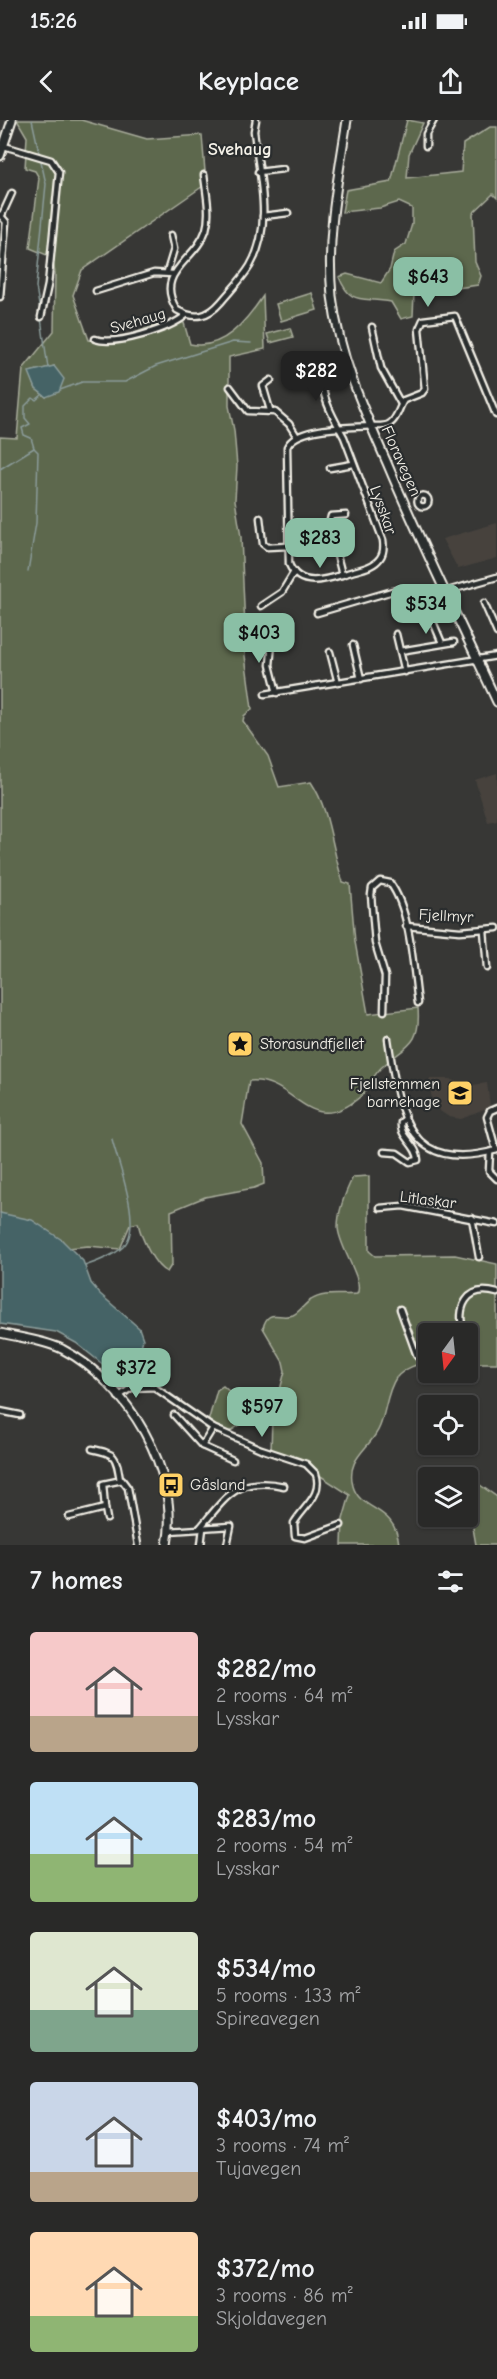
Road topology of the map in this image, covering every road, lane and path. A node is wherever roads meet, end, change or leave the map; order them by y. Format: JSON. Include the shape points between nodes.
{"nodes":[{"id":1,"x":12,"y":120,"type":"edge"},
{"id":2,"x":256,"y":120,"type":"edge"},
{"id":3,"x":347,"y":120,"type":"edge"},
{"id":4,"x":434,"y":120,"type":"edge"},
{"id":5,"x":4,"y":146,"type":"junction"},
{"id":6,"x":426,"y":146,"type":"dead end"},
{"id":7,"x":0,"y":156,"type":"edge"},
{"id":8,"x":283,"y":169,"type":"dead end"},
{"id":9,"x":258,"y":172,"type":"junction"},
{"id":10,"x":204,"y":175,"type":"dead end"},
{"id":11,"x":12,"y":193,"type":"dead end"},
{"id":12,"x":288,"y":213,"type":"dead end"},
{"id":13,"x":1,"y":215,"type":"edge"},
{"id":14,"x":263,"y":216,"type":"junction"},
{"id":15,"x":171,"y":235,"type":"dead end"},
{"id":16,"x":167,"y":272,"type":"junction"},
{"id":17,"x":173,"y":274,"type":"junction"},
{"id":18,"x":96,"y":291,"type":"dead end"},
{"id":19,"x":0,"y":297,"type":"edge"},
{"id":20,"x":186,"y":315,"type":"junction"},
{"id":21,"x":41,"y":317,"type":"dead end"},
{"id":22,"x":372,"y":327,"type":"dead end"},
{"id":23,"x":95,"y":339,"type":"dead end"},
{"id":24,"x":323,"y":371,"type":"dead end"},
{"id":25,"x":271,"y":380,"type":"dead end"},
{"id":26,"x":230,"y":387,"type":"dead end"},
{"id":27,"x":401,"y":404,"type":"junction"},
{"id":28,"x":270,"y":410,"type":"junction"},
{"id":29,"x":496,"y":415,"type":"edge"},
{"id":30,"x":371,"y":426,"type":"junction"},
{"id":31,"x":340,"y":429,"type":"junction"},
{"id":32,"x":296,"y":435,"type":"junction"},
{"id":33,"x":353,"y":464,"type":"junction"},
{"id":34,"x":330,"y":468,"type":"dead end"},
{"id":35,"x":346,"y":515,"type":"dead end"},
{"id":36,"x":260,"y":518,"type":"dead end"},
{"id":37,"x":289,"y":546,"type":"junction"},
{"id":38,"x":294,"y":572,"type":"junction"},
{"id":39,"x":342,"y":575,"type":"junction"},
{"id":40,"x":497,"y":577,"type":"edge"},
{"id":41,"x":447,"y":592,"type":"junction"},
{"id":42,"x":484,"y":603,"type":"dead end"},
{"id":43,"x":261,"y":606,"type":"dead end"},
{"id":44,"x":317,"y":613,"type":"dead end"},
{"id":45,"x":434,"y":624,"type":"dead end"},
{"id":46,"x":273,"y":633,"type":"dead end"},
{"id":47,"x":497,"y":633,"type":"edge"},
{"id":48,"x":396,"y":634,"type":"dead end"},
{"id":49,"x":264,"y":635,"type":"dead end"},
{"id":50,"x":454,"y":642,"type":"dead end"},
{"id":51,"x":442,"y":643,"type":"junction"},
{"id":52,"x":353,"y":645,"type":"dead end"},
{"id":53,"x":270,"y":651,"type":"junction"},
{"id":54,"x":400,"y":651,"type":"junction"},
{"id":55,"x":330,"y":652,"type":"dead end"},
{"id":56,"x":497,"y":656,"type":"edge"},
{"id":57,"x":478,"y":660,"type":"junction"},
{"id":58,"x":405,"y":672,"type":"junction"},
{"id":59,"x":361,"y":679,"type":"junction"},
{"id":60,"x":338,"y":683,"type":"junction"},
{"id":61,"x":277,"y":693,"type":"junction"},
{"id":62,"x":265,"y":694,"type":"dead end"},
{"id":63,"x":497,"y":702,"type":"edge"},
{"id":64,"x":406,"y":926,"type":"junction"},
{"id":65,"x":497,"y":928,"type":"edge"},
{"id":66,"x":484,"y":930,"type":"junction"},
{"id":67,"x":487,"y":968,"type":"dead end"},
{"id":68,"x":418,"y":1003,"type":"dead end"},
{"id":69,"x":384,"y":1011,"type":"dead end"},
{"id":70,"x":388,"y":1039,"type":"dead end"},
{"id":71,"x":497,"y":1108,"type":"edge"},
{"id":72,"x":405,"y":1119,"type":"junction"},
{"id":73,"x":497,"y":1150,"type":"edge"},
{"id":74,"x":384,"y":1152,"type":"dead end"},
{"id":75,"x":490,"y":1152,"type":"junction"},
{"id":76,"x":497,"y":1179,"type":"edge"},
{"id":77,"x":380,"y":1208,"type":"dead end"},
{"id":78,"x":472,"y":1218,"type":"junction"},
{"id":79,"x":497,"y":1224,"type":"edge"},
{"id":80,"x":479,"y":1257,"type":"dead end"},
{"id":81,"x":497,"y":1293,"type":"edge"},
{"id":82,"x":400,"y":1309,"type":"dead end"},
{"id":83,"x":462,"y":1323,"type":"edge"},
{"id":84,"x":0,"y":1333,"type":"edge"},
{"id":85,"x":418,"y":1357,"type":"edge"},
{"id":86,"x":118,"y":1397,"type":"junction"},
{"id":87,"x":0,"y":1411,"type":"edge"},
{"id":88,"x":174,"y":1414,"type":"dead end"},
{"id":89,"x":20,"y":1415,"type":"dead end"},
{"id":90,"x":213,"y":1428,"type":"junction"},
{"id":91,"x":202,"y":1446,"type":"junction"},
{"id":92,"x":92,"y":1449,"type":"dead end"},
{"id":93,"x":233,"y":1460,"type":"dead end"},
{"id":94,"x":120,"y":1480,"type":"junction"},
{"id":95,"x":284,"y":1486,"type":"dead end"},
{"id":96,"x":105,"y":1508,"type":"junction"},
{"id":97,"x":69,"y":1517,"type":"dead end"},
{"id":98,"x":106,"y":1519,"type":"dead end"},
{"id":99,"x":340,"y":1525,"type":"dead end"},
{"id":100,"x":201,"y":1528,"type":"junction"},
{"id":101,"x":170,"y":1531,"type":"junction"},
{"id":102,"x":138,"y":1545,"type":"edge"},
{"id":103,"x":167,"y":1545,"type":"edge"},
{"id":104,"x":201,"y":1545,"type":"edge"},
{"id":105,"x":227,"y":1545,"type":"edge"}],
"edges":[{"from":1,"to":5,"type":"street"},
{"from":2,"to":9,"type":"street","name":"Svehaug"},
{"from":3,"to":30,"type":"street","name":"Floravegen","via":[[331,225],[332,297],[345,356]]},
{"from":4,"to":6,"type":"street","via":[[426,134]]},
{"from":5,"to":7,"type":"street"},
{"from":5,"to":21,"type":"street","via":[[51,160],[59,172],[48,285]]},
{"from":8,"to":9,"type":"street"},
{"from":9,"to":14,"type":"street","name":"Svehaug"},
{"from":10,"to":17,"type":"street","via":[[206,230]]},
{"from":11,"to":13,"type":"street"},
{"from":12,"to":14,"type":"street"},
{"from":13,"to":19,"type":"street","via":[[6,222]]},
{"from":14,"to":20,"type":"street","name":"Svehaug","via":[[259,243],[245,273],[208,314]]},
{"from":15,"to":16,"type":"street","via":[[174,249]]},
{"from":16,"to":17,"type":"street"},
{"from":16,"to":18,"type":"street"},
{"from":17,"to":20,"type":"street","name":"Svehaug","via":[[170,294],[177,310]]},
{"from":20,"to":23,"type":"street","name":"Svehaug","via":[[176,323],[112,342]]},
{"from":22,"to":27,"type":"street","via":[[381,368]]},
{"from":24,"to":31,"type":"street","name":"Lysskar","via":[[320,383]]},
{"from":25,"to":28,"type":"street","via":[[263,386]]},
{"from":26,"to":28,"type":"street","via":[[248,411]]},
{"from":27,"to":29,"type":"street","via":[[425,389],[419,324],[450,315],[459,321]]},
{"from":27,"to":30,"type":"street","via":[[390,424]]},
{"from":28,"to":32,"type":"street","via":[[285,420]]},
{"from":30,"to":31,"type":"street"},
{"from":30,"to":41,"type":"street","name":"Floravegen"},
{"from":31,"to":32,"type":"street"},
{"from":31,"to":33,"type":"street","name":"Lysskar"},
{"from":32,"to":37,"type":"street","via":[[287,447],[285,459]]},
{"from":33,"to":34,"type":"street"},
{"from":33,"to":39,"type":"street","name":"Lysskar","via":[[384,551],[374,564]]},
{"from":35,"to":39,"type":"street","via":[[331,516],[329,524]]},
{"from":36,"to":37,"type":"street","via":[[263,544]]},
{"from":37,"to":38,"type":"street"},
{"from":38,"to":39,"type":"street","name":"Lysskar","via":[[316,581]]},
{"from":38,"to":43,"type":"street","via":[[282,592]]},
{"from":40,"to":41,"type":"street"},
{"from":41,"to":44,"type":"street","via":[[428,595],[396,590]]},
{"from":41,"to":57,"type":"street","name":"Floravegen"},
{"from":42,"to":47,"type":"street"},
{"from":45,"to":51,"type":"street"},
{"from":46,"to":53,"type":"street"},
{"from":48,"to":54,"type":"street"},
{"from":49,"to":53,"type":"street"},
{"from":50,"to":51,"type":"street"},
{"from":51,"to":54,"type":"street"},
{"from":52,"to":59,"type":"street"},
{"from":53,"to":61,"type":"street"},
{"from":54,"to":58,"type":"street"},
{"from":55,"to":60,"type":"street"},
{"from":56,"to":57,"type":"street"},
{"from":57,"to":58,"type":"street"},
{"from":57,"to":63,"type":"street","name":"Floravegen"},
{"from":58,"to":59,"type":"street"},
{"from":59,"to":60,"type":"street"},
{"from":60,"to":61,"type":"street"},
{"from":61,"to":62,"type":"street"},
{"from":64,"to":66,"type":"street","name":"Fjellmyr"},
{"from":64,"to":68,"type":"street"},
{"from":64,"to":69,"type":"street","via":[[394,889],[385,881],[375,884],[371,895],[375,943],[385,976]]},
{"from":65,"to":66,"type":"street","name":"Fjellmyr"},
{"from":66,"to":67,"type":"street","name":"Fjellmyr"},
{"from":70,"to":72,"type":"street","via":[[397,1097]]},
{"from":71,"to":73,"type":"street","via":[[487,1117]]},
{"from":72,"to":74,"type":"street","via":[[400,1130],[418,1160],[410,1162],[397,1153]]},
{"from":72,"to":75,"type":"street","via":[[421,1141],[443,1154],[462,1157]]},
{"from":73,"to":75,"type":"street"},
{"from":75,"to":76,"type":"street","via":[[489,1171]]},
{"from":77,"to":78,"type":"street","name":"Litlaskar","via":[[403,1206]]},
{"from":78,"to":79,"type":"street","name":"Litlaskar"},
{"from":78,"to":80,"type":"street","name":"Litlaskar"},
{"from":81,"to":83,"type":"street","via":[[483,1291],[467,1299],[460,1313]]},
{"from":82,"to":85,"type":"street"},
{"from":84,"to":86,"type":"street","via":[[47,1343],[69,1353]]},
{"from":86,"to":90,"type":"street","via":[[131,1388],[154,1387]]},
{"from":86,"to":101,"type":"street","via":[[154,1451],[170,1503]]},
{"from":87,"to":89,"type":"street"},
{"from":88,"to":91,"type":"street"},
{"from":90,"to":91,"type":"street"},
{"from":90,"to":99,"type":"street","via":[[314,1470],[317,1491],[294,1523],[295,1536],[305,1538]]},
{"from":91,"to":93,"type":"street"},
{"from":92,"to":94,"type":"street","via":[[115,1456]]},
{"from":94,"to":96,"type":"street","via":[[102,1485]]},
{"from":94,"to":102,"type":"street","via":[[128,1488]]},
{"from":95,"to":100,"type":"street","via":[[255,1482],[231,1493]]},
{"from":96,"to":97,"type":"street"},
{"from":96,"to":98,"type":"street"},
{"from":100,"to":101,"type":"street"},
{"from":100,"to":104,"type":"street"},
{"from":100,"to":105,"type":"street","via":[[231,1526]]},
{"from":101,"to":103,"type":"street"}]}
